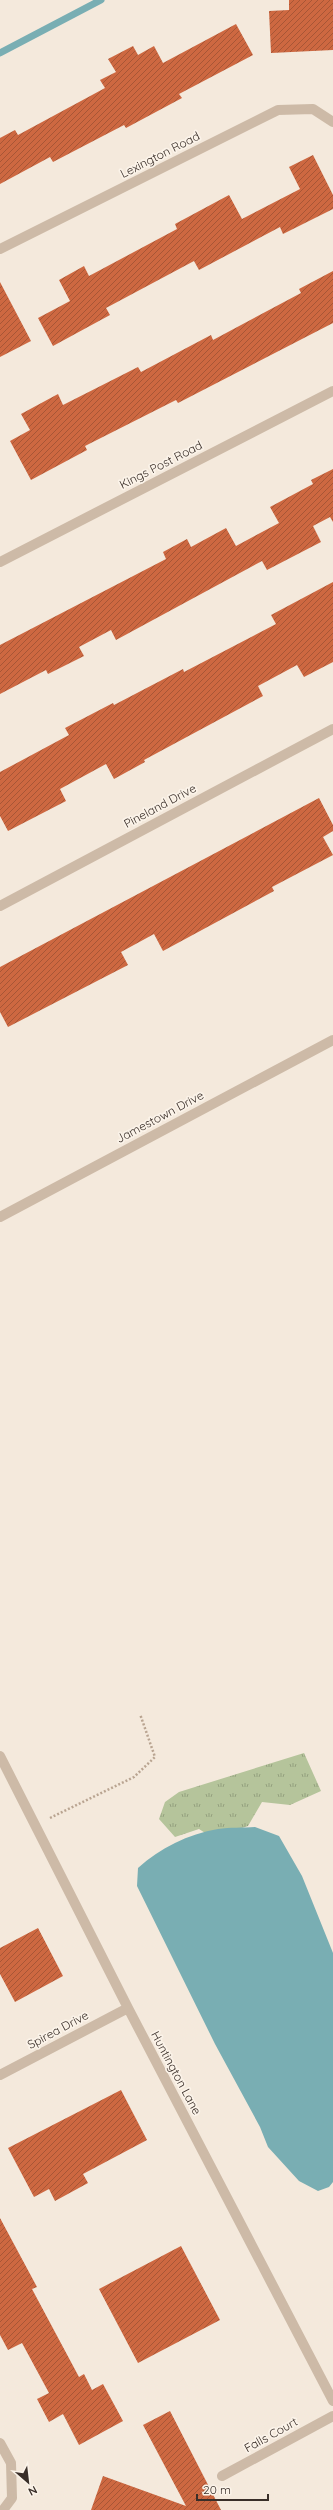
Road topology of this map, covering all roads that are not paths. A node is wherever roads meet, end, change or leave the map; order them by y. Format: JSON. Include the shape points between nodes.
{"nodes":[{"id":1,"x":333,"y":122,"type":"edge"},
{"id":2,"x":0,"y":249,"type":"edge"},
{"id":3,"x":333,"y":391,"type":"edge"},
{"id":4,"x":0,"y":562,"type":"edge"},
{"id":5,"x":333,"y":730,"type":"edge"},
{"id":6,"x":0,"y":906,"type":"edge"},
{"id":7,"x":333,"y":1040,"type":"edge"},
{"id":8,"x":0,"y":1217,"type":"edge"},
{"id":9,"x":0,"y":1756,"type":"edge"},
{"id":10,"x":128,"y":2008,"type":"junction"},
{"id":11,"x":0,"y":2075,"type":"edge"},
{"id":12,"x":333,"y":2401,"type":"edge"},
{"id":13,"x":333,"y":2416,"type":"edge"},
{"id":14,"x":0,"y":2443,"type":"edge"},
{"id":15,"x":222,"y":2476,"type":"dead end"},
{"id":16,"x":3,"y":2510,"type":"edge"}],
"edges":[{"from":1,"to":2,"type":"street","name":"Lexington Road","via":[[313,109],[278,110]]},
{"from":3,"to":4,"type":"street","name":"Kings Post Road"},
{"from":5,"to":6,"type":"street","name":"Pineland Drive"},
{"from":7,"to":8,"type":"street","name":"Jamestown Drive"},
{"from":9,"to":10,"type":"street","name":"Huntington Lane"},
{"from":10,"to":11,"type":"street","name":"Spirea Drive"},
{"from":10,"to":12,"type":"street","name":"Huntington Lane"},
{"from":13,"to":15,"type":"street","name":"Falls Court"},
{"from":14,"to":16,"type":"street","via":[[11,2463],[12,2498]]}]}
